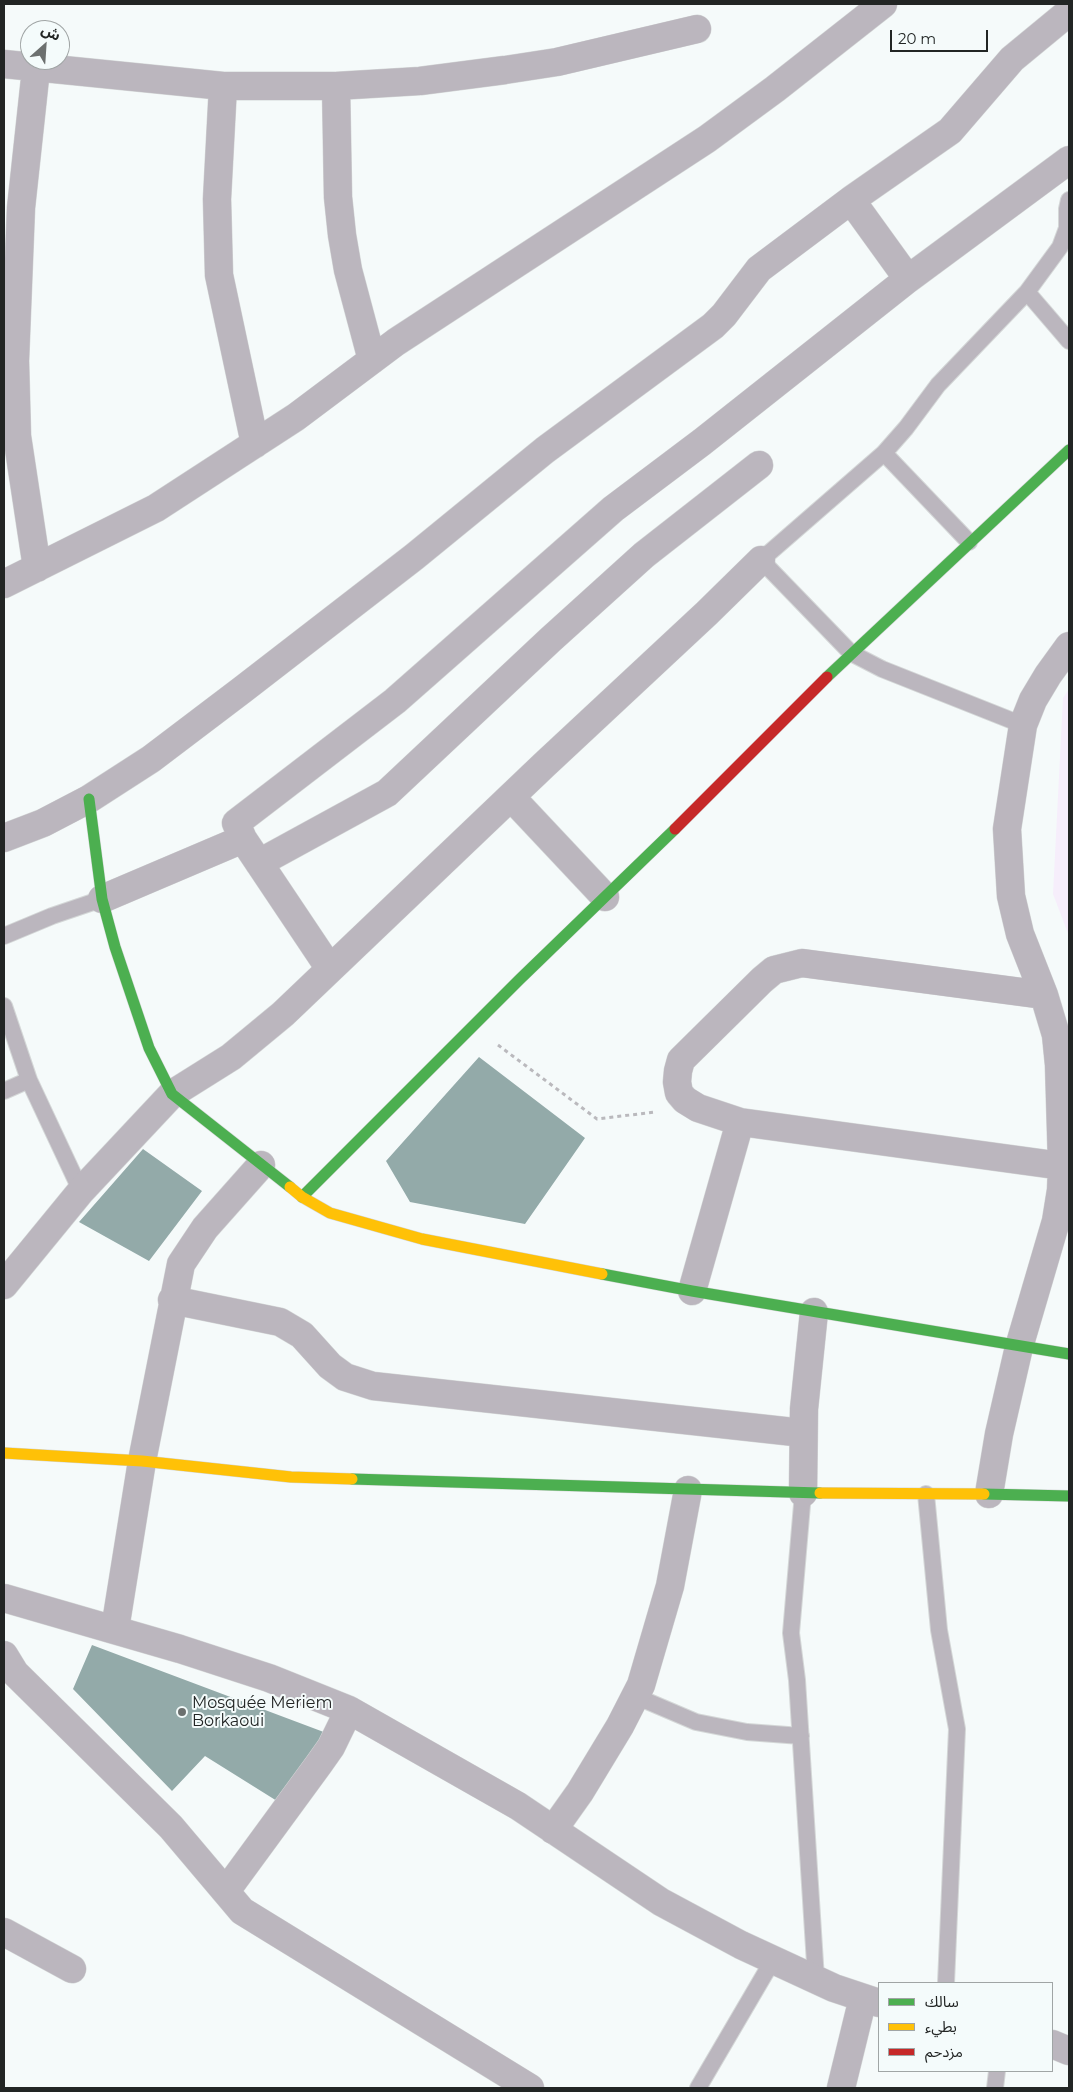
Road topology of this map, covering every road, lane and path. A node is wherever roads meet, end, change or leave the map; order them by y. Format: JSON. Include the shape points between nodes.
{"nodes":[{"id":1,"x":883,"y":4,"type":"edge"},
{"id":2,"x":1069,"y":12,"type":"edge"},
{"id":3,"x":697,"y":29,"type":"dead end"},
{"id":4,"x":4,"y":64,"type":"edge"},
{"id":5,"x":20,"y":66,"type":"edge"},
{"id":6,"x":36,"y":70,"type":"edge"},
{"id":7,"x":57,"y":70,"type":"edge"},
{"id":8,"x":223,"y":86,"type":"junction"},
{"id":9,"x":336,"y":86,"type":"junction"},
{"id":10,"x":1069,"y":160,"type":"edge"},
{"id":11,"x":851,"y":200,"type":"junction"},
{"id":12,"x":1069,"y":200,"type":"edge"},
{"id":13,"x":908,"y":279,"type":"junction"},
{"id":14,"x":1027,"y":292,"type":"junction"},
{"id":15,"x":1069,"y":341,"type":"edge"},
{"id":16,"x":372,"y":360,"type":"junction"},
{"id":17,"x":255,"y":444,"type":"junction"},
{"id":18,"x":1069,"y":450,"type":"edge"},
{"id":19,"x":884,"y":453,"type":"junction"},
{"id":20,"x":759,"y":465,"type":"dead end"},
{"id":21,"x":969,"y":542,"type":"junction"},
{"id":22,"x":761,"y":560,"type":"junction"},
{"id":23,"x":37,"y":568,"type":"junction"},
{"id":24,"x":4,"y":584,"type":"edge"},
{"id":25,"x":1069,"y":646,"type":"edge"},
{"id":26,"x":851,"y":653,"type":"junction"},
{"id":27,"x":1023,"y":724,"type":"junction"},
{"id":28,"x":511,"y":797,"type":"junction"},
{"id":29,"x":89,"y":799,"type":"junction"},
{"id":30,"x":4,"y":838,"type":"edge"},
{"id":31,"x":243,"y":839,"type":"junction"},
{"id":32,"x":259,"y":863,"type":"junction"},
{"id":33,"x":605,"y":897,"type":"junction"},
{"id":34,"x":102,"y":899,"type":"junction"},
{"id":35,"x":4,"y":936,"type":"edge"},
{"id":36,"x":330,"y":969,"type":"junction"},
{"id":37,"x":1044,"y":995,"type":"junction"},
{"id":38,"x":4,"y":1006,"type":"edge"},
{"id":39,"x":473,"y":1026,"type":"junction"},
{"id":40,"x":29,"y":1080,"type":"junction"},
{"id":41,"x":4,"y":1091,"type":"edge"},
{"id":42,"x":172,"y":1094,"type":"junction"},
{"id":43,"x":698,"y":1108,"type":"junction"},
{"id":44,"x":740,"y":1122,"type":"junction"},
{"id":45,"x":262,"y":1165,"type":"junction"},
{"id":46,"x":1062,"y":1166,"type":"junction"},
{"id":47,"x":81,"y":1191,"type":"junction"},
{"id":48,"x":302,"y":1197,"type":"junction"},
{"id":49,"x":4,"y":1285,"type":"edge"},
{"id":50,"x":692,"y":1291,"type":"junction"},
{"id":51,"x":172,"y":1300,"type":"junction"},
{"id":52,"x":814,"y":1312,"type":"junction"},
{"id":53,"x":1018,"y":1348,"type":"junction"},
{"id":54,"x":1069,"y":1354,"type":"edge"},
{"id":55,"x":803,"y":1433,"type":"junction"},
{"id":56,"x":4,"y":1453,"type":"edge"},
{"id":57,"x":142,"y":1460,"type":"junction"},
{"id":58,"x":688,"y":1490,"type":"junction"},
{"id":59,"x":802,"y":1493,"type":"junction"},
{"id":60,"x":926,"y":1494,"type":"junction"},
{"id":61,"x":989,"y":1494,"type":"junction"},
{"id":62,"x":1069,"y":1496,"type":"edge"},
{"id":63,"x":4,"y":1598,"type":"edge"},
{"id":64,"x":115,"y":1629,"type":"junction"},
{"id":65,"x":4,"y":1655,"type":"edge"},
{"id":66,"x":635,"y":1696,"type":"junction"},
{"id":67,"x":349,"y":1710,"type":"junction"},
{"id":68,"x":800,"y":1736,"type":"junction"},
{"id":69,"x":553,"y":1830,"type":"junction"},
{"id":70,"x":226,"y":1892,"type":"junction"},
{"id":71,"x":4,"y":1932,"type":"edge"},
{"id":72,"x":773,"y":1960,"type":"junction"},
{"id":73,"x":72,"y":1969,"type":"dead end"},
{"id":74,"x":816,"y":1980,"type":"junction"},
{"id":75,"x":946,"y":1982,"type":"edge"},
{"id":76,"x":871,"y":2000,"type":"edge"},
{"id":77,"x":997,"y":2072,"type":"edge"},
{"id":78,"x":530,"y":2088,"type":"edge"},
{"id":79,"x":698,"y":2088,"type":"edge"},
{"id":80,"x":842,"y":2088,"type":"edge"},
{"id":81,"x":995,"y":2088,"type":"edge"}],
"edges":[{"from":1,"to":16,"type":"street","via":[[707,139]]},
{"from":2,"to":11,"type":"street","via":[[1012,59],[950,131]]},
{"from":3,"to":9,"type":"street","via":[[557,62],[420,81]]},
{"from":4,"to":5,"type":"street"},
{"from":6,"to":23,"type":"street","via":[[21,208],[15,361],[17,436]]},
{"from":7,"to":8,"type":"street"},
{"from":8,"to":9,"type":"street"},
{"from":8,"to":17,"type":"street","via":[[217,199],[219,275]]},
{"from":9,"to":16,"type":"street","via":[[342,235]]},
{"from":10,"to":13,"type":"street"},
{"from":11,"to":13,"type":"street"},
{"from":11,"to":29,"type":"street","via":[[759,269],[713,326],[545,450],[414,557],[151,759]]},
{"from":12,"to":14,"type":"lane","via":[[1067,228],[1060,247]]},
{"from":13,"to":31,"type":"street","via":[[613,509],[395,701],[236,823]]},
{"from":14,"to":15,"type":"lane"},
{"from":14,"to":19,"type":"lane","via":[[938,385]]},
{"from":16,"to":17,"type":"street"},
{"from":17,"to":23,"type":"street","via":[[156,508]]},
{"from":18,"to":21,"type":"street"},
{"from":19,"to":21,"type":"lane"},
{"from":19,"to":22,"type":"lane"},
{"from":20,"to":32,"type":"street","via":[[644,555],[387,793]]},
{"from":21,"to":26,"type":"street"},
{"from":22,"to":26,"type":"lane"},
{"from":22,"to":28,"type":"street"},
{"from":23,"to":24,"type":"street"},
{"from":25,"to":27,"type":"street","via":[[1038,692]]},
{"from":26,"to":27,"type":"lane","via":[[882,669]]},
{"from":26,"to":33,"type":"street"},
{"from":27,"to":37,"type":"street","via":[[1007,830],[1011,896],[1020,934]]},
{"from":28,"to":33,"type":"street"},
{"from":28,"to":36,"type":"street"},
{"from":29,"to":30,"type":"street","via":[[43,823]]},
{"from":29,"to":34,"type":"street"},
{"from":31,"to":32,"type":"street"},
{"from":31,"to":34,"type":"street"},
{"from":32,"to":36,"type":"street"},
{"from":33,"to":39,"type":"street"},
{"from":34,"to":35,"type":"lane"},
{"from":34,"to":42,"type":"street","via":[[149,1048]]},
{"from":36,"to":42,"type":"street","via":[[231,1057]]},
{"from":37,"to":43,"type":"street","via":[[802,963],[785,966],[762,980],[681,1060],[677,1082],[679,1092]]},
{"from":37,"to":46,"type":"street","via":[[1056,1034]]},
{"from":38,"to":40,"type":"lane"},
{"from":39,"to":43,"type":"path","via":[[596,1119]]},
{"from":39,"to":48,"type":"street"},
{"from":40,"to":41,"type":"lane"},
{"from":40,"to":47,"type":"lane"},
{"from":42,"to":45,"type":"street"},
{"from":42,"to":47,"type":"street"},
{"from":43,"to":44,"type":"street"},
{"from":44,"to":46,"type":"street"},
{"from":44,"to":50,"type":"street"},
{"from":45,"to":48,"type":"street"},
{"from":45,"to":51,"type":"street","via":[[205,1228],[180,1264]]},
{"from":46,"to":53,"type":"street","via":[[1056,1221]]},
{"from":47,"to":49,"type":"street"},
{"from":48,"to":50,"type":"street","via":[[330,1212],[422,1240]]},
{"from":50,"to":52,"type":"street"},
{"from":51,"to":55,"type":"street","via":[[280,1322],[302,1335],[330,1366],[345,1377],[373,1386]]},
{"from":51,"to":57,"type":"street"},
{"from":52,"to":53,"type":"street"},
{"from":52,"to":55,"type":"street"},
{"from":53,"to":54,"type":"street"},
{"from":53,"to":61,"type":"street"},
{"from":55,"to":59,"type":"street"},
{"from":56,"to":57,"type":"street"},
{"from":57,"to":58,"type":"street","via":[[291,1478]]},
{"from":57,"to":64,"type":"street"},
{"from":58,"to":59,"type":"street"},
{"from":58,"to":66,"type":"street","via":[[670,1586],[653,1648]]},
{"from":59,"to":60,"type":"street"},
{"from":59,"to":68,"type":"lane","via":[[791,1633]]},
{"from":60,"to":61,"type":"street"},
{"from":60,"to":75,"type":"lane","via":[[939,1630],[957,1729]]},
{"from":61,"to":62,"type":"street"},
{"from":63,"to":64,"type":"street"},
{"from":64,"to":67,"type":"street","via":[[270,1678]]},
{"from":65,"to":70,"type":"street","via":[[15,1672],[170,1827]]},
{"from":66,"to":68,"type":"lane","via":[[696,1722],[747,1732]]},
{"from":66,"to":69,"type":"street","via":[[580,1792]]},
{"from":67,"to":69,"type":"street","via":[[518,1806]]},
{"from":67,"to":70,"type":"street","via":[[331,1747]]},
{"from":68,"to":74,"type":"lane"},
{"from":69,"to":72,"type":"street","via":[[661,1902]]},
{"from":70,"to":78,"type":"street","via":[[242,1911]]},
{"from":71,"to":73,"type":"street"},
{"from":72,"to":74,"type":"street"},
{"from":72,"to":79,"type":"lane"},
{"from":74,"to":76,"type":"street"},
{"from":76,"to":80,"type":"street"},
{"from":77,"to":81,"type":"lane"}]}
